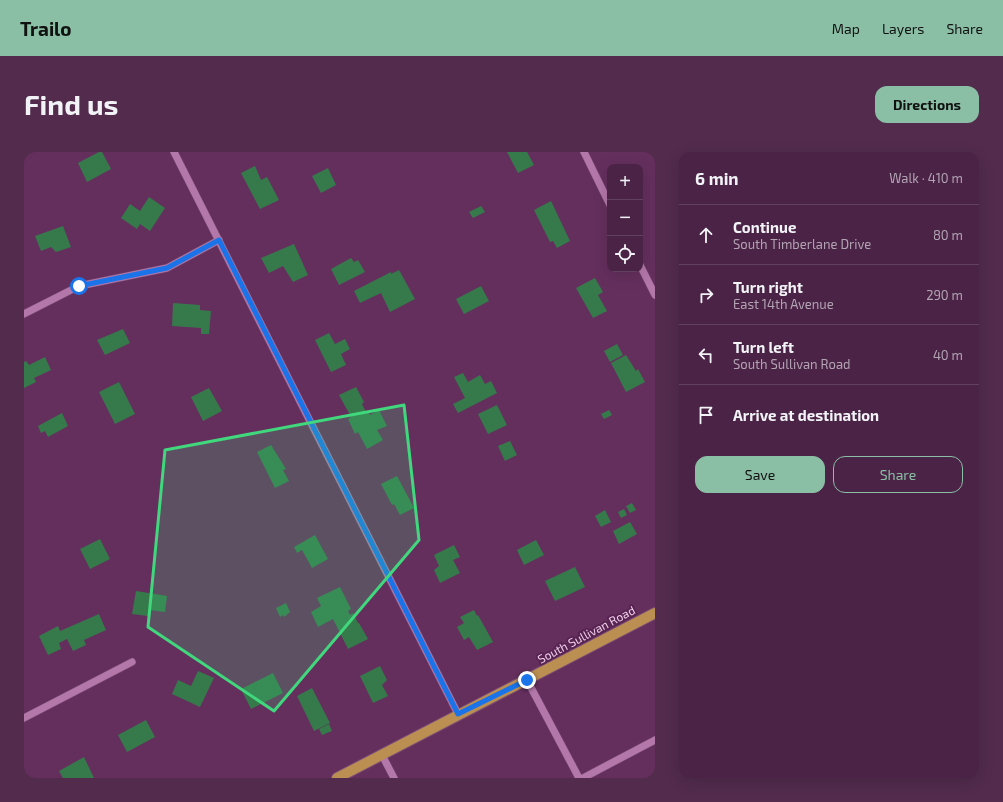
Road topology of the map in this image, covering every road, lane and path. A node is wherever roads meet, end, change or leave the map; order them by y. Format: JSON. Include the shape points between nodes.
{"nodes":[{"id":1,"x":174,"y":152,"type":"edge"},
{"id":2,"x":584,"y":152,"type":"edge"},
{"id":3,"x":608,"y":200,"type":"edge"},
{"id":4,"x":219,"y":240,"type":"junction"},
{"id":5,"x":643,"y":271,"type":"edge"},
{"id":6,"x":655,"y":295,"type":"edge"},
{"id":7,"x":24,"y":314,"type":"edge"},
{"id":8,"x":655,"y":613,"type":"edge"},
{"id":9,"x":132,"y":662,"type":"dead end"},
{"id":10,"x":527,"y":680,"type":"junction"},
{"id":11,"x":458,"y":714,"type":"junction"},
{"id":12,"x":24,"y":718,"type":"edge"},
{"id":13,"x":655,"y":740,"type":"edge"},
{"id":14,"x":382,"y":755,"type":"junction"},
{"id":15,"x":337,"y":778,"type":"edge"},
{"id":16,"x":394,"y":778,"type":"edge"},
{"id":17,"x":579,"y":778,"type":"edge"},
{"id":18,"x":583,"y":778,"type":"edge"}],
"edges":[{"from":1,"to":4,"type":"street"},
{"from":2,"to":3,"type":"street"},
{"from":4,"to":7,"type":"street","via":[[167,268],[79,286]]},
{"from":4,"to":11,"type":"street"},
{"from":5,"to":6,"type":"street"},
{"from":8,"to":10,"type":"main road","name":"South Sullivan Road"},
{"from":9,"to":12,"type":"street"},
{"from":10,"to":11,"type":"main road","name":"South Sullivan Road"},
{"from":10,"to":17,"type":"street"},
{"from":11,"to":14,"type":"main road","name":"South Sullivan Road"},
{"from":13,"to":18,"type":"street"},
{"from":14,"to":15,"type":"main road","name":"South Sullivan Road"},
{"from":14,"to":16,"type":"street"}]}
